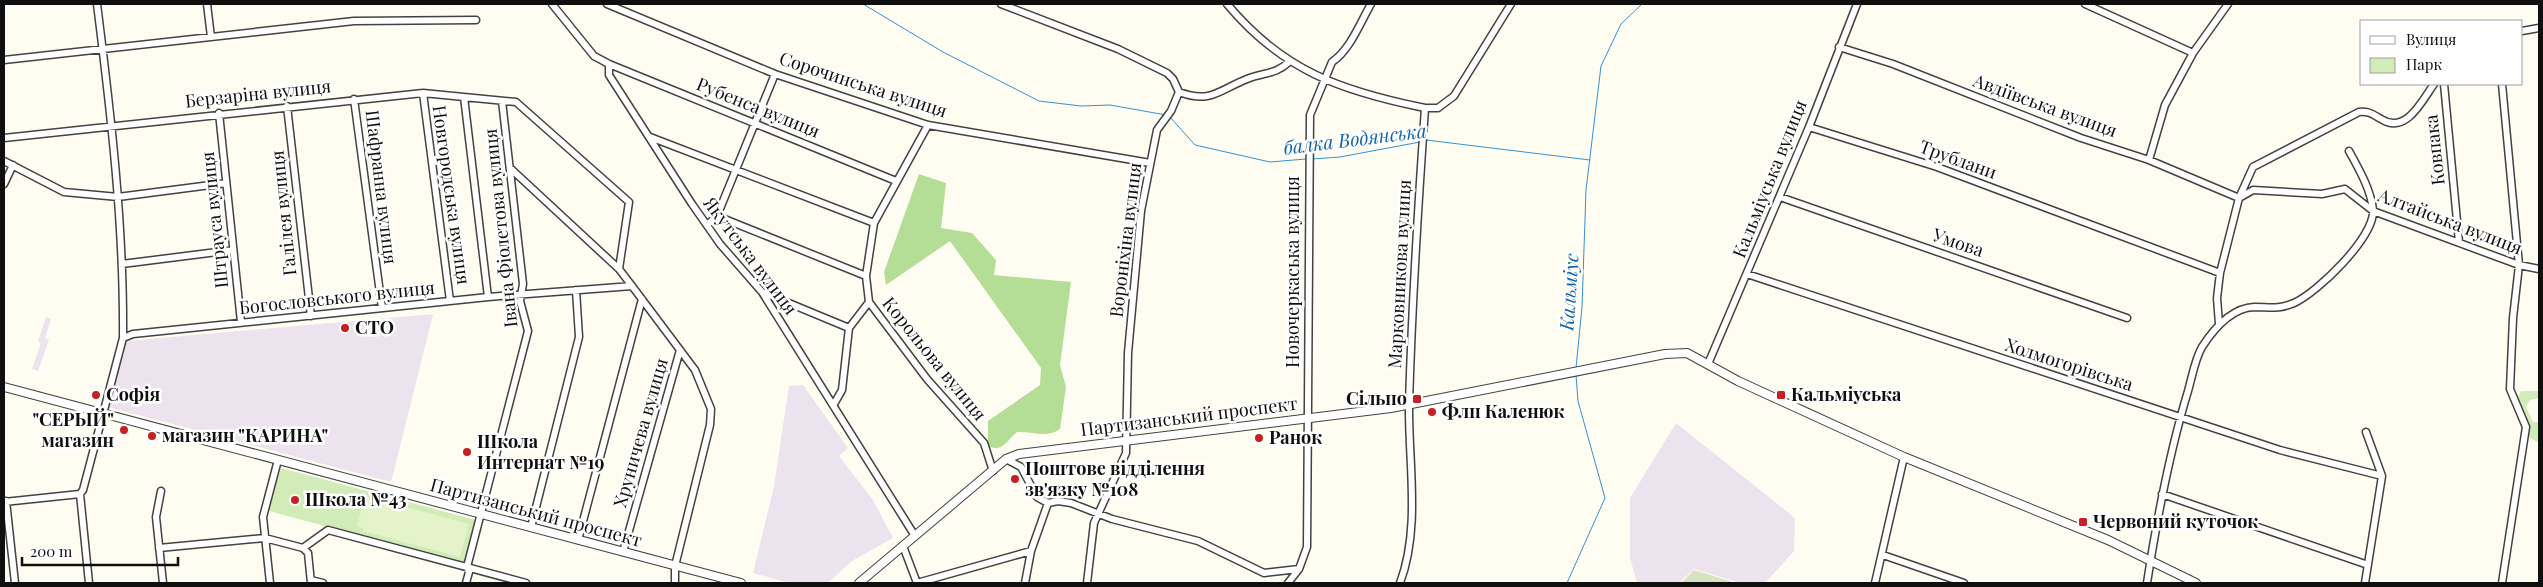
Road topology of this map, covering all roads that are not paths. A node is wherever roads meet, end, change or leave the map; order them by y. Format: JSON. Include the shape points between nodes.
{"nodes":[{"id":1,"x":97,"y":4,"type":"edge"},
{"id":2,"x":207,"y":4,"type":"edge"},
{"id":3,"x":552,"y":4,"type":"edge"},
{"id":4,"x":606,"y":4,"type":"edge"},
{"id":5,"x":1001,"y":4,"type":"edge"},
{"id":6,"x":1227,"y":4,"type":"edge"},
{"id":7,"x":1371,"y":4,"type":"edge"},
{"id":8,"x":1510,"y":4,"type":"edge"},
{"id":9,"x":1857,"y":4,"type":"edge"},
{"id":10,"x":2085,"y":4,"type":"edge"},
{"id":11,"x":2228,"y":4,"type":"edge"},
{"id":12,"x":476,"y":20,"type":"dead end"},
{"id":13,"x":2539,"y":28,"type":"edge"},
{"id":14,"x":2523,"y":31,"type":"edge"},
{"id":15,"x":210,"y":37,"type":"junction"},
{"id":16,"x":1839,"y":47,"type":"junction"},
{"id":17,"x":103,"y":49,"type":"junction"},
{"id":18,"x":2193,"y":53,"type":"junction"},
{"id":19,"x":4,"y":60,"type":"edge"},
{"id":20,"x":1289,"y":62,"type":"junction"},
{"id":21,"x":608,"y":64,"type":"junction"},
{"id":22,"x":775,"y":74,"type":"junction"},
{"id":23,"x":1325,"y":79,"type":"junction"},
{"id":24,"x":2433,"y":85,"type":"edge"},
{"id":25,"x":2444,"y":85,"type":"edge"},
{"id":26,"x":2502,"y":85,"type":"edge"},
{"id":27,"x":423,"y":92,"type":"junction"},
{"id":28,"x":1179,"y":92,"type":"junction"},
{"id":29,"x":464,"y":97,"type":"junction"},
{"id":30,"x":354,"y":99,"type":"junction"},
{"id":31,"x":502,"y":101,"type":"junction"},
{"id":32,"x":287,"y":106,"type":"junction"},
{"id":33,"x":1424,"y":108,"type":"junction"},
{"id":34,"x":219,"y":113,"type":"junction"},
{"id":35,"x":755,"y":123,"type":"junction"},
{"id":36,"x":110,"y":125,"type":"junction"},
{"id":37,"x":928,"y":125,"type":"junction"},
{"id":38,"x":1809,"y":127,"type":"junction"},
{"id":39,"x":650,"y":137,"type":"junction"},
{"id":40,"x":4,"y":138,"type":"edge"},
{"id":41,"x":2349,"y":151,"type":"dead end"},
{"id":42,"x":2149,"y":160,"type":"junction"},
{"id":43,"x":4,"y":161,"type":"edge"},
{"id":44,"x":1150,"y":163,"type":"junction"},
{"id":45,"x":13,"y":165,"type":"junction"},
{"id":46,"x":510,"y":168,"type":"junction"},
{"id":47,"x":736,"y":170,"type":"junction"},
{"id":48,"x":896,"y":181,"type":"junction"},
{"id":49,"x":226,"y":183,"type":"junction"},
{"id":50,"x":4,"y":184,"type":"edge"},
{"id":51,"x":118,"y":196,"type":"junction"},
{"id":52,"x":1780,"y":198,"type":"junction"},
{"id":53,"x":2239,"y":198,"type":"junction"},
{"id":54,"x":2373,"y":211,"type":"junction"},
{"id":55,"x":717,"y":216,"type":"junction"},
{"id":56,"x":874,"y":224,"type":"junction"},
{"id":57,"x":707,"y":226,"type":"junction"},
{"id":58,"x":2460,"y":242,"type":"junction"},
{"id":59,"x":233,"y":250,"type":"junction"},
{"id":60,"x":122,"y":264,"type":"junction"},
{"id":61,"x":2518,"y":265,"type":"junction"},
{"id":62,"x":2539,"y":268,"type":"edge"},
{"id":63,"x":618,"y":269,"type":"junction"},
{"id":64,"x":2220,"y":273,"type":"junction"},
{"id":65,"x":1747,"y":274,"type":"junction"},
{"id":66,"x":866,"y":276,"type":"junction"},
{"id":67,"x":632,"y":286,"type":"junction"},
{"id":68,"x":576,"y":290,"type":"junction"},
{"id":69,"x":762,"y":292,"type":"junction"},
{"id":70,"x":521,"y":294,"type":"junction"},
{"id":71,"x":488,"y":297,"type":"junction"},
{"id":72,"x":642,"y":299,"type":"junction"},
{"id":73,"x":450,"y":301,"type":"junction"},
{"id":74,"x":869,"y":302,"type":"junction"},
{"id":75,"x":382,"y":308,"type":"junction"},
{"id":76,"x":311,"y":316,"type":"junction"},
{"id":77,"x":2127,"y":318,"type":"dead end"},
{"id":78,"x":241,"y":322,"type":"junction"},
{"id":79,"x":2219,"y":324,"type":"junction"},
{"id":80,"x":848,"y":328,"type":"junction"},
{"id":81,"x":123,"y":338,"type":"junction"},
{"id":82,"x":680,"y":350,"type":"junction"},
{"id":83,"x":1708,"y":364,"type":"junction"},
{"id":84,"x":4,"y":388,"type":"edge"},
{"id":85,"x":834,"y":404,"type":"junction"},
{"id":86,"x":1409,"y":405,"type":"junction"},
{"id":87,"x":103,"y":413,"type":"junction"},
{"id":88,"x":2180,"y":417,"type":"junction"},
{"id":89,"x":1308,"y":418,"type":"junction"},
{"id":90,"x":2366,"y":432,"type":"dead end"},
{"id":91,"x":1126,"y":439,"type":"junction"},
{"id":92,"x":1904,"y":457,"type":"junction"},
{"id":93,"x":1006,"y":459,"type":"junction"},
{"id":94,"x":278,"y":460,"type":"junction"},
{"id":95,"x":993,"y":471,"type":"junction"},
{"id":96,"x":2382,"y":476,"type":"junction"},
{"id":97,"x":161,"y":491,"type":"dead end"},
{"id":98,"x":80,"y":494,"type":"junction"},
{"id":99,"x":2162,"y":494,"type":"junction"},
{"id":100,"x":5,"y":502,"type":"edge"},
{"id":101,"x":1048,"y":503,"type":"junction"},
{"id":102,"x":481,"y":513,"type":"junction"},
{"id":103,"x":1099,"y":513,"type":"junction"},
{"id":104,"x":530,"y":527,"type":"junction"},
{"id":105,"x":915,"y":536,"type":"junction"},
{"id":106,"x":265,"y":538,"type":"junction"},
{"id":107,"x":578,"y":540,"type":"junction"},
{"id":108,"x":903,"y":546,"type":"junction"},
{"id":109,"x":159,"y":548,"type":"junction"},
{"id":110,"x":303,"y":548,"type":"junction"},
{"id":111,"x":1031,"y":551,"type":"junction"},
{"id":112,"x":623,"y":552,"type":"junction"},
{"id":113,"x":1883,"y":555,"type":"junction"},
{"id":114,"x":2150,"y":560,"type":"junction"},
{"id":115,"x":2368,"y":565,"type":"junction"},
{"id":116,"x":675,"y":566,"type":"junction"},
{"id":117,"x":467,"y":568,"type":"junction"},
{"id":118,"x":1299,"y":569,"type":"junction"},
{"id":119,"x":311,"y":582,"type":"edge"},
{"id":120,"x":15,"y":583,"type":"edge"},
{"id":121,"x":89,"y":583,"type":"edge"},
{"id":122,"x":163,"y":583,"type":"edge"},
{"id":123,"x":270,"y":583,"type":"edge"},
{"id":124,"x":323,"y":583,"type":"edge"},
{"id":125,"x":466,"y":583,"type":"edge"},
{"id":126,"x":526,"y":583,"type":"edge"},
{"id":127,"x":675,"y":583,"type":"edge"},
{"id":128,"x":741,"y":583,"type":"edge"},
{"id":129,"x":859,"y":583,"type":"edge"},
{"id":130,"x":917,"y":583,"type":"edge"},
{"id":131,"x":1025,"y":583,"type":"edge"},
{"id":132,"x":1087,"y":583,"type":"edge"},
{"id":133,"x":1288,"y":583,"type":"edge"},
{"id":134,"x":1400,"y":583,"type":"edge"},
{"id":135,"x":1875,"y":583,"type":"edge"},
{"id":136,"x":1964,"y":583,"type":"edge"},
{"id":137,"x":2147,"y":583,"type":"edge"},
{"id":138,"x":2196,"y":583,"type":"edge"},
{"id":139,"x":2365,"y":583,"type":"edge"},
{"id":140,"x":2502,"y":583,"type":"edge"}],
"edges":[{"from":1,"to":17,"type":"street"},
{"from":2,"to":15,"type":"street"},
{"from":3,"to":21,"type":"street","name":"Якутська вулиця","via":[[594,56]]},
{"from":4,"to":22,"type":"street","name":"Сорочинська вулиця"},
{"from":5,"to":28,"type":"street","via":[[1118,49],[1167,73]]},
{"from":6,"to":20,"type":"street","via":[[1268,47]]},
{"from":7,"to":23,"type":"street","name":"Новочеркаська вулиця","via":[[1346,48],[1332,62]]},
{"from":8,"to":33,"type":"street","via":[[1454,96],[1438,108]]},
{"from":9,"to":16,"type":"street","name":"Кальміуська вулиця"},
{"from":10,"to":18,"type":"street"},
{"from":11,"to":18,"type":"street"},
{"from":12,"to":15,"type":"street","via":[[354,21]]},
{"from":13,"to":14,"type":"street"},
{"from":15,"to":17,"type":"street"},
{"from":16,"to":38,"type":"street","name":"Кальміуська вулиця"},
{"from":16,"to":42,"type":"street","name":"Авдіївська вулиця","via":[[1893,64],[2081,138]]},
{"from":17,"to":19,"type":"street"},
{"from":17,"to":36,"type":"street"},
{"from":18,"to":42,"type":"street","via":[[2165,105]]},
{"from":20,"to":23,"type":"street"},
{"from":20,"to":28,"type":"street","via":[[1279,71],[1246,79],[1217,95],[1194,98]]},
{"from":21,"to":35,"type":"street","name":"Рубенса вулиця"},
{"from":21,"to":39,"type":"street","name":"Якутська вулиця","via":[[610,75]]},
{"from":22,"to":35,"type":"street"},
{"from":22,"to":37,"type":"street","name":"Сорочинська вулиця"},
{"from":23,"to":33,"type":"street","via":[[1361,93]]},
{"from":23,"to":89,"type":"street","name":"Новочеркаська вулиця","via":[[1310,115],[1308,154]]},
{"from":24,"to":53,"type":"street","via":[[2406,120],[2389,123],[2372,113],[2359,112],[2253,167]]},
{"from":25,"to":58,"type":"street","name":"Ковпака"},
{"from":26,"to":61,"type":"street"},
{"from":27,"to":29,"type":"street","name":"Берзаріна вулиця"},
{"from":27,"to":30,"type":"street","name":"Берзаріна вулиця"},
{"from":27,"to":73,"type":"street","name":"Новгородська вулиця"},
{"from":28,"to":44,"type":"street","name":"Вороніхіна вулиця","via":[[1171,111],[1157,130]]},
{"from":29,"to":31,"type":"street","name":"Берзаріна вулиця"},
{"from":29,"to":71,"type":"street"},
{"from":30,"to":32,"type":"street","name":"Берзаріна вулиця"},
{"from":30,"to":75,"type":"street","name":"Шафранна вулиця"},
{"from":31,"to":46,"type":"street","name":"Івана Фіолетова вулиця"},
{"from":31,"to":63,"type":"street","name":"Берзаріна вулиця","via":[[516,102],[630,202]]},
{"from":32,"to":34,"type":"street","name":"Берзаріна вулиця"},
{"from":32,"to":76,"type":"street","name":"Галілея вулиця"},
{"from":33,"to":86,"type":"street","name":"Марковникова вулиця"},
{"from":34,"to":36,"type":"street","name":"Берзаріна вулиця"},
{"from":34,"to":49,"type":"street","name":"Штрауса вулиця"},
{"from":35,"to":47,"type":"street"},
{"from":35,"to":48,"type":"street","name":"Рубенса вулиця"},
{"from":36,"to":40,"type":"street","name":"Берзаріна вулиця"},
{"from":36,"to":51,"type":"street"},
{"from":37,"to":44,"type":"street","name":"Сорочинська вулиця"},
{"from":37,"to":48,"type":"street","name":"Корольова вулиця"},
{"from":38,"to":52,"type":"street","name":"Кальміуська вулиця"},
{"from":38,"to":64,"type":"street","name":"Трублани","via":[[1938,167]]},
{"from":39,"to":47,"type":"street"},
{"from":39,"to":57,"type":"street","name":"Якутська вулиця"},
{"from":41,"to":54,"type":"street","via":[[2363,177]]},
{"from":42,"to":53,"type":"street","name":"Авдіївська вулиця"},
{"from":43,"to":45,"type":"street"},
{"from":44,"to":91,"type":"street","name":"Вороніхіна вулиця","via":[[1141,211],[1128,353]]},
{"from":45,"to":50,"type":"street"},
{"from":45,"to":51,"type":"street","via":[[64,192]]},
{"from":46,"to":63,"type":"street"},
{"from":46,"to":70,"type":"street","name":"Івана Фіолетова вулиця","via":[[524,284]]},
{"from":47,"to":55,"type":"street"},
{"from":47,"to":56,"type":"street"},
{"from":48,"to":56,"type":"street","name":"Корольова вулиця"},
{"from":49,"to":51,"type":"street"},
{"from":49,"to":59,"type":"street","name":"Штрауса вулиця"},
{"from":51,"to":60,"type":"street"},
{"from":52,"to":65,"type":"street","name":"Кальміуська вулиця"},
{"from":52,"to":77,"type":"street","name":"Умова"},
{"from":53,"to":54,"type":"street","name":"Алтайська вулиця","via":[[2254,190],[2322,194],[2345,189]]},
{"from":53,"to":64,"type":"street"},
{"from":54,"to":58,"type":"street","name":"Алтайська вулиця"},
{"from":54,"to":79,"type":"street","via":[[2367,230],[2351,254],[2316,288],[2296,302],[2276,309],[2252,307],[2237,311]]},
{"from":55,"to":57,"type":"street"},
{"from":55,"to":66,"type":"street"},
{"from":56,"to":66,"type":"street","name":"Корольова вулиця"},
{"from":57,"to":69,"type":"street","name":"Якутська вулиця"},
{"from":58,"to":61,"type":"street","name":"Алтайська вулиця"},
{"from":59,"to":60,"type":"street"},
{"from":59,"to":78,"type":"street","name":"Штрауса вулиця"},
{"from":60,"to":81,"type":"street"},
{"from":61,"to":62,"type":"street","name":"Алтайська вулиця"},
{"from":61,"to":140,"type":"street","via":[[2510,389],[2526,427]]},
{"from":63,"to":67,"type":"street"},
{"from":64,"to":79,"type":"street","via":[[2217,298]]},
{"from":65,"to":83,"type":"street","name":"Кальміуська вулиця"},
{"from":65,"to":88,"type":"street","name":"Холмогорівська"},
{"from":66,"to":74,"type":"street","name":"Корольова вулиця"},
{"from":67,"to":68,"type":"street","name":"Богословського вулиця"},
{"from":67,"to":72,"type":"street"},
{"from":68,"to":70,"type":"street","name":"Богословського вулиця"},
{"from":68,"to":104,"type":"street","via":[[579,337]]},
{"from":69,"to":80,"type":"street"},
{"from":69,"to":85,"type":"street","name":"Якутська вулиця"},
{"from":70,"to":71,"type":"street","name":"Богословського вулиця"},
{"from":70,"to":102,"type":"street","name":"Івана Фіолетова вулиця","via":[[528,331]]},
{"from":71,"to":73,"type":"street","name":"Богословського вулиця"},
{"from":72,"to":82,"type":"street"},
{"from":72,"to":107,"type":"street"},
{"from":73,"to":75,"type":"street","name":"Богословського вулиця"},
{"from":74,"to":80,"type":"street"},
{"from":74,"to":95,"type":"street","name":"Корольова вулиця","via":[[927,378],[984,443]]},
{"from":75,"to":76,"type":"street","name":"Богословського вулиця"},
{"from":76,"to":78,"type":"street","name":"Богословського вулиця"},
{"from":78,"to":81,"type":"street","name":"Богословського вулиця","via":[[133,334]]},
{"from":79,"to":88,"type":"street","via":[[2201,349]]},
{"from":80,"to":85,"type":"street","via":[[842,390]]},
{"from":81,"to":87,"type":"street"},
{"from":82,"to":112,"type":"street","name":"Хруничева вулиця"},
{"from":82,"to":116,"type":"street","via":[[705,390],[711,417]]},
{"from":83,"to":86,"type":"street","name":"Партизанський проспект","via":[[1687,354],[1665,354]]},
{"from":83,"to":92,"type":"street","name":"Партизанський проспект"},
{"from":84,"to":87,"type":"street","name":"Партизанський проспект"},
{"from":85,"to":105,"type":"street","name":"Якутська вулиця"},
{"from":86,"to":89,"type":"street","name":"Партизанський проспект"},
{"from":86,"to":134,"type":"street","name":"Марковникова вулиця","via":[[1410,528],[1406,568]]},
{"from":87,"to":94,"type":"street","name":"Партизанський проспект"},
{"from":87,"to":98,"type":"street"},
{"from":88,"to":96,"type":"street","name":"Холмогорівська","via":[[2280,450]]},
{"from":88,"to":99,"type":"street"},
{"from":89,"to":91,"type":"street","name":"Партизанський проспект"},
{"from":89,"to":118,"type":"street","name":"Новочеркаська вулиця","via":[[1307,547]]},
{"from":90,"to":96,"type":"street"},
{"from":91,"to":93,"type":"street","name":"Партизанський проспект","via":[[1032,451]]},
{"from":91,"to":103,"type":"street","name":"Вороніхіна вулиця","via":[[1126,453]]},
{"from":92,"to":113,"type":"street"},
{"from":92,"to":114,"type":"street","name":"Партизанський проспект"},
{"from":93,"to":95,"type":"street","name":"Партизанський проспект"},
{"from":93,"to":101,"type":"street","via":[[1021,466],[1037,497]]},
{"from":94,"to":102,"type":"street","name":"Партизанський проспект"},
{"from":94,"to":106,"type":"street","via":[[263,517]]},
{"from":95,"to":105,"type":"street","name":"Партизанський проспект"},
{"from":96,"to":115,"type":"street"},
{"from":97,"to":109,"type":"street","via":[[156,517]]},
{"from":98,"to":100,"type":"street"},
{"from":98,"to":121,"type":"street"},
{"from":99,"to":114,"type":"street"},
{"from":99,"to":115,"type":"street"},
{"from":100,"to":120,"type":"street"},
{"from":101,"to":103,"type":"street","via":[[1071,503]]},
{"from":101,"to":111,"type":"street"},
{"from":102,"to":104,"type":"street","name":"Партизанський проспект"},
{"from":102,"to":117,"type":"street","name":"Івана Фіолетова вулиця"},
{"from":103,"to":118,"type":"street","via":[[1198,541],[1264,573]]},
{"from":103,"to":132,"type":"street","name":"Вороніхіна вулиця","via":[[1094,523]]},
{"from":104,"to":107,"type":"street","name":"Партизанський проспект"},
{"from":105,"to":108,"type":"street","name":"Партизанський проспект"},
{"from":106,"to":109,"type":"street"},
{"from":106,"to":110,"type":"street"},
{"from":106,"to":123,"type":"street"},
{"from":107,"to":112,"type":"street","name":"Партизанський проспект"},
{"from":108,"to":129,"type":"street","name":"Партизанський проспект"},
{"from":108,"to":130,"type":"street"},
{"from":109,"to":122,"type":"street"},
{"from":110,"to":117,"type":"street","via":[[328,530]]},
{"from":110,"to":119,"type":"street","via":[[308,554]]},
{"from":111,"to":130,"type":"street"},
{"from":111,"to":131,"type":"street"},
{"from":112,"to":116,"type":"street","name":"Партизанський проспект"},
{"from":113,"to":135,"type":"street"},
{"from":113,"to":136,"type":"street"},
{"from":114,"to":137,"type":"street"},
{"from":114,"to":138,"type":"street","name":"Партизанський проспект"},
{"from":115,"to":139,"type":"street"},
{"from":116,"to":127,"type":"street"},
{"from":116,"to":128,"type":"street","name":"Партизанський проспект"},
{"from":117,"to":125,"type":"street","name":"Івана Фіолетова вулиця"},
{"from":117,"to":126,"type":"street"},
{"from":118,"to":133,"type":"street","name":"Новочеркаська вулиця"},
{"from":119,"to":124,"type":"street"}]}
